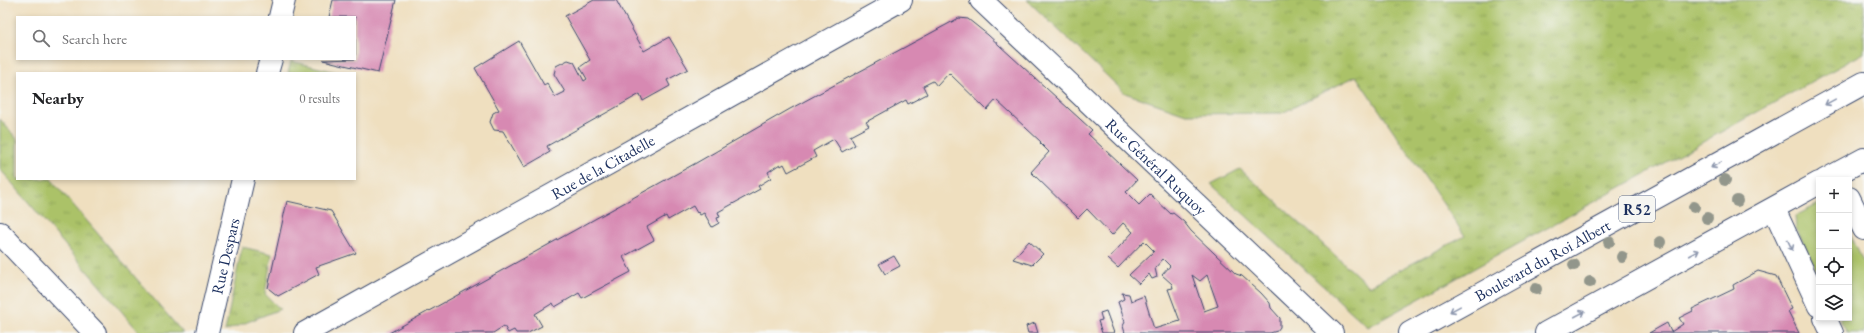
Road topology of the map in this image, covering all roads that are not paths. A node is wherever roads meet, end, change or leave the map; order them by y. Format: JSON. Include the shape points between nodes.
{"nodes":[{"id":1,"x":284,"y":0,"type":"edge"},
{"id":2,"x":901,"y":0,"type":"edge"},
{"id":3,"x":981,"y":0,"type":"edge"},
{"id":4,"x":280,"y":16,"type":"edge"},
{"id":5,"x":270,"y":60,"type":"edge"},
{"id":6,"x":267,"y":72,"type":"edge"},
{"id":7,"x":1864,"y":83,"type":"edge"},
{"id":8,"x":1864,"y":158,"type":"edge"},
{"id":9,"x":1833,"y":177,"type":"edge"},
{"id":10,"x":243,"y":180,"type":"edge"},
{"id":11,"x":1816,"y":187,"type":"edge"},
{"id":12,"x":1852,"y":204,"type":"edge"},
{"id":13,"x":1774,"y":210,"type":"junction"},
{"id":14,"x":1864,"y":229,"type":"edge"},
{"id":15,"x":0,"y":232,"type":"edge"},
{"id":16,"x":1816,"y":300,"type":"edge"},
{"id":17,"x":1826,"y":321,"type":"edge"},
{"id":18,"x":96,"y":333,"type":"edge"},
{"id":19,"x":207,"y":333,"type":"edge"},
{"id":20,"x":305,"y":333,"type":"edge"},
{"id":21,"x":1332,"y":333,"type":"edge"},
{"id":22,"x":1410,"y":333,"type":"edge"},
{"id":23,"x":1546,"y":333,"type":"edge"},
{"id":24,"x":1832,"y":333,"type":"edge"}],
"edges":[{"from":1,"to":4,"type":"street"},
{"from":2,"to":20,"type":"street","name":"Rue de la Citadelle"},
{"from":3,"to":21,"type":"street","name":"Rue Général Ruquoy"},
{"from":5,"to":6,"type":"street"},
{"from":7,"to":22,"type":"street","name":"Boulevard du Roi Albert","number":"R52","one_way":true},
{"from":8,"to":9,"type":"street"},
{"from":10,"to":19,"type":"street","name":"Rue Despars"},
{"from":11,"to":13,"type":"street"},
{"from":12,"to":14,"type":"street"},
{"from":13,"to":16,"type":"street","one_way":true},
{"from":23,"to":13,"type":"street","one_way":true},
{"from":15,"to":18,"type":"street"},
{"from":17,"to":24,"type":"street"}]}
